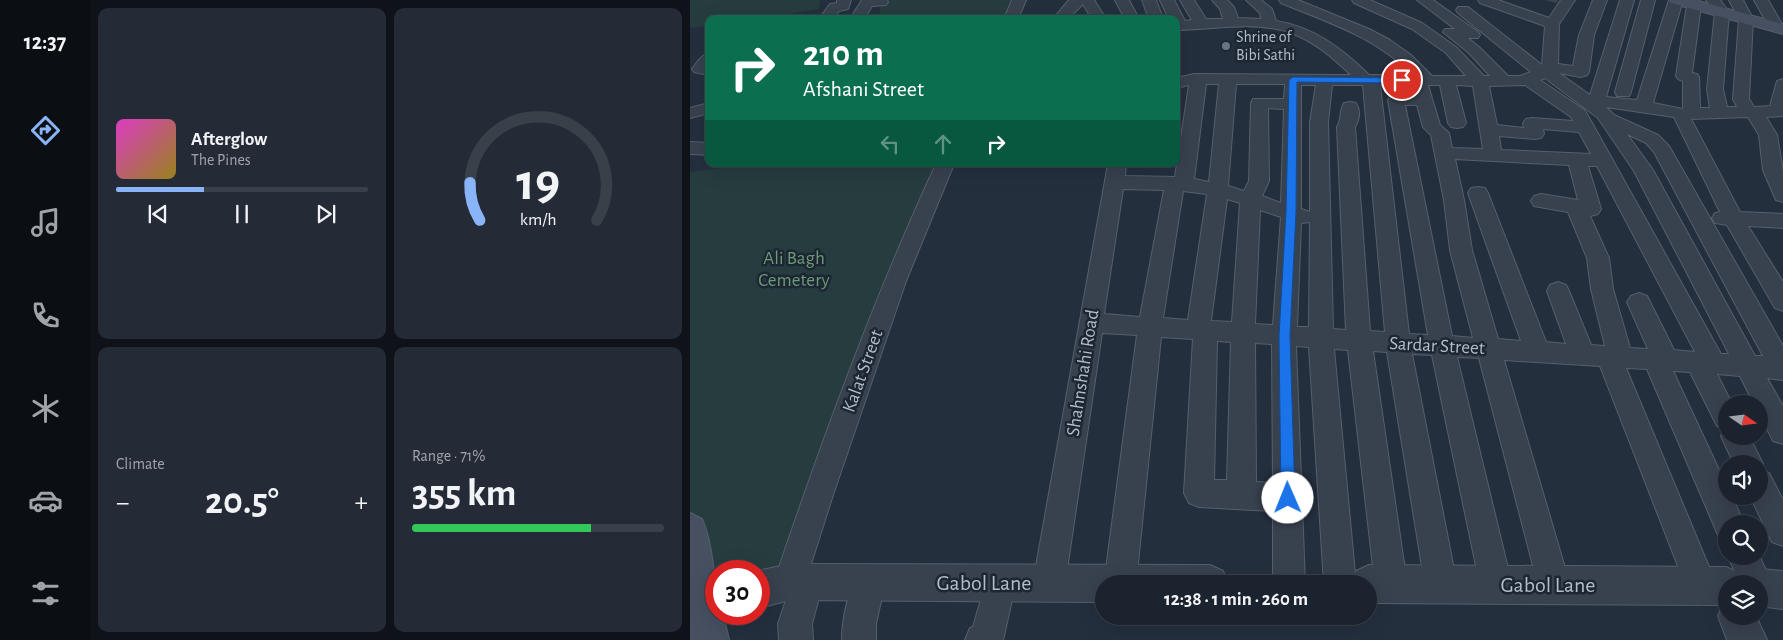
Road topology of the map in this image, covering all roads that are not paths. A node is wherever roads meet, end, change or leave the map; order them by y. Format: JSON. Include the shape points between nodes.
{"nodes":[{"id":1,"x":844,"y":0,"type":"edge"},
{"id":2,"x":1019,"y":0,"type":"edge"},
{"id":3,"x":1088,"y":0,"type":"edge"},
{"id":4,"x":1122,"y":0,"type":"edge"},
{"id":5,"x":1148,"y":0,"type":"edge"},
{"id":6,"x":1167,"y":0,"type":"edge"},
{"id":7,"x":1187,"y":0,"type":"edge"},
{"id":8,"x":1219,"y":0,"type":"edge"},
{"id":9,"x":1253,"y":0,"type":"edge"},
{"id":10,"x":1286,"y":0,"type":"edge"},
{"id":11,"x":1322,"y":0,"type":"edge"},
{"id":12,"x":1359,"y":0,"type":"edge"},
{"id":13,"x":1388,"y":0,"type":"edge"},
{"id":14,"x":1424,"y":0,"type":"edge"},
{"id":15,"x":1451,"y":0,"type":"edge"},
{"id":16,"x":1485,"y":0,"type":"edge"},
{"id":17,"x":1568,"y":0,"type":"edge"},
{"id":18,"x":1600,"y":0,"type":"edge"},
{"id":19,"x":1627,"y":0,"type":"edge"},
{"id":20,"x":1648,"y":0,"type":"edge"},
{"id":21,"x":1676,"y":0,"type":"edge"},
{"id":22,"x":1736,"y":0,"type":"edge"},
{"id":23,"x":1761,"y":0,"type":"edge"},
{"id":24,"x":881,"y":1,"type":"edge"},
{"id":25,"x":1693,"y":2,"type":"edge"},
{"id":26,"x":1717,"y":6,"type":"edge"},
{"id":27,"x":829,"y":15,"type":"edge"},
{"id":28,"x":860,"y":15,"type":"edge"},
{"id":29,"x":879,"y":15,"type":"edge"},
{"id":30,"x":1013,"y":15,"type":"edge"},
{"id":31,"x":1061,"y":15,"type":"edge"},
{"id":32,"x":1097,"y":15,"type":"edge"},
{"id":33,"x":1130,"y":15,"type":"edge"},
{"id":34,"x":1154,"y":15,"type":"edge"},
{"id":35,"x":1173,"y":15,"type":"edge"},
{"id":36,"x":1746,"y":19,"type":"junction"},
{"id":37,"x":1202,"y":24,"type":"junction"},
{"id":38,"x":1232,"y":24,"type":"junction"},
{"id":39,"x":1552,"y":24,"type":"junction"},
{"id":40,"x":1270,"y":25,"type":"junction"},
{"id":41,"x":1180,"y":26,"type":"edge"},
{"id":42,"x":1780,"y":28,"type":"edge"},
{"id":43,"x":705,"y":63,"type":"edge"},
{"id":44,"x":705,"y":70,"type":"edge"},
{"id":45,"x":1629,"y":70,"type":"junction"},
{"id":46,"x":1538,"y":74,"type":"junction"},
{"id":47,"x":1654,"y":75,"type":"junction"},
{"id":48,"x":1198,"y":79,"type":"junction"},
{"id":49,"x":1228,"y":80,"type":"junction"},
{"id":50,"x":1293,"y":80,"type":"junction"},
{"id":51,"x":1325,"y":80,"type":"junction"},
{"id":52,"x":1368,"y":80,"type":"junction"},
{"id":53,"x":1180,"y":81,"type":"edge"},
{"id":54,"x":1480,"y":81,"type":"junction"},
{"id":55,"x":1504,"y":81,"type":"junction"},
{"id":56,"x":1431,"y":84,"type":"junction"},
{"id":57,"x":1783,"y":84,"type":"edge"},
{"id":58,"x":1623,"y":92,"type":"dead end"},
{"id":59,"x":1592,"y":100,"type":"junction"},
{"id":60,"x":1293,"y":104,"type":"junction"},
{"id":61,"x":1644,"y":106,"type":"junction"},
{"id":62,"x":1350,"y":107,"type":"dead end"},
{"id":63,"x":705,"y":109,"type":"edge"},
{"id":64,"x":1752,"y":112,"type":"junction"},
{"id":65,"x":690,"y":113,"type":"edge"},
{"id":66,"x":1781,"y":113,"type":"edge"},
{"id":67,"x":1688,"y":114,"type":"junction"},
{"id":68,"x":1720,"y":114,"type":"junction"},
{"id":69,"x":1608,"y":119,"type":"junction"},
{"id":70,"x":1457,"y":123,"type":"dead end"},
{"id":71,"x":1585,"y":126,"type":"junction"},
{"id":72,"x":1488,"y":130,"type":"junction"},
{"id":73,"x":1671,"y":132,"type":"dead end"},
{"id":74,"x":1652,"y":139,"type":"junction"},
{"id":75,"x":1776,"y":140,"type":"edge"},
{"id":76,"x":690,"y":148,"type":"edge"},
{"id":77,"x":705,"y":148,"type":"edge"},
{"id":78,"x":1446,"y":153,"type":"junction"},
{"id":79,"x":1493,"y":155,"type":"junction"},
{"id":80,"x":1259,"y":158,"type":"junction"},
{"id":81,"x":1292,"y":158,"type":"junction"},
{"id":82,"x":1577,"y":160,"type":"junction"},
{"id":83,"x":1604,"y":161,"type":"junction"},
{"id":84,"x":944,"y":167,"type":"edge"},
{"id":85,"x":1116,"y":173,"type":"edge"},
{"id":86,"x":1180,"y":184,"type":"junction"},
{"id":87,"x":1218,"y":190,"type":"junction"},
{"id":88,"x":1478,"y":192,"type":"dead end"},
{"id":89,"x":1783,"y":195,"type":"edge"},
{"id":90,"x":1250,"y":200,"type":"junction"},
{"id":91,"x":1541,"y":201,"type":"dead end"},
{"id":92,"x":1576,"y":207,"type":"junction"},
{"id":93,"x":1291,"y":212,"type":"junction"},
{"id":94,"x":1700,"y":216,"type":"junction"},
{"id":95,"x":1733,"y":218,"type":"junction"},
{"id":96,"x":1783,"y":221,"type":"edge"},
{"id":97,"x":1321,"y":222,"type":"junction"},
{"id":98,"x":1353,"y":231,"type":"junction"},
{"id":99,"x":1387,"y":232,"type":"junction"},
{"id":100,"x":1558,"y":291,"type":"dead end"},
{"id":101,"x":1639,"y":302,"type":"dead end"},
{"id":102,"x":1783,"y":302,"type":"edge"},
{"id":103,"x":1091,"y":323,"type":"junction"},
{"id":104,"x":1150,"y":327,"type":"junction"},
{"id":105,"x":1201,"y":330,"type":"junction"},
{"id":106,"x":1243,"y":333,"type":"junction"},
{"id":107,"x":1284,"y":336,"type":"junction"},
{"id":108,"x":1321,"y":339,"type":"junction"},
{"id":109,"x":1359,"y":341,"type":"junction"},
{"id":110,"x":1398,"y":344,"type":"junction"},
{"id":111,"x":1442,"y":346,"type":"junction"},
{"id":112,"x":1489,"y":349,"type":"junction"},
{"id":113,"x":1537,"y":352,"type":"junction"},
{"id":114,"x":1605,"y":357,"type":"junction"},
{"id":115,"x":1660,"y":360,"type":"junction"},
{"id":116,"x":1706,"y":363,"type":"junction"},
{"id":117,"x":1748,"y":366,"type":"junction"},
{"id":118,"x":1783,"y":368,"type":"edge"},
{"id":119,"x":1718,"y":396,"type":"edge"},
{"id":120,"x":1783,"y":432,"type":"edge"},
{"id":121,"x":1241,"y":495,"type":"junction"},
{"id":122,"x":1288,"y":498,"type":"junction"},
{"id":123,"x":1768,"y":501,"type":"edge"},
{"id":124,"x":1725,"y":515,"type":"edge"},
{"id":125,"x":690,"y":531,"type":"edge"},
{"id":126,"x":1783,"y":531,"type":"edge"},
{"id":127,"x":1121,"y":575,"type":"edge"},
{"id":128,"x":1289,"y":575,"type":"edge"},
{"id":129,"x":1339,"y":575,"type":"edge"},
{"id":130,"x":1727,"y":575,"type":"edge"},
{"id":131,"x":869,"y":582,"type":"junction"},
{"id":132,"x":1000,"y":582,"type":"junction"},
{"id":133,"x":1049,"y":583,"type":"junction"},
{"id":134,"x":1095,"y":583,"type":"edge"},
{"id":135,"x":1380,"y":584,"type":"edge"},
{"id":136,"x":785,"y":585,"type":"edge"},
{"id":137,"x":1441,"y":585,"type":"junction"},
{"id":138,"x":1496,"y":585,"type":"junction"},
{"id":139,"x":1554,"y":585,"type":"junction"},
{"id":140,"x":1718,"y":587,"type":"edge"},
{"id":141,"x":1768,"y":589,"type":"edge"},
{"id":142,"x":1783,"y":590,"type":"edge"},
{"id":143,"x":703,"y":602,"type":"edge"},
{"id":144,"x":1743,"y":625,"type":"edge"},
{"id":145,"x":709,"y":640,"type":"edge"},
{"id":146,"x":796,"y":640,"type":"edge"},
{"id":147,"x":859,"y":640,"type":"edge"},
{"id":148,"x":982,"y":640,"type":"edge"},
{"id":149,"x":1747,"y":640,"type":"edge"}],
"edges":[{"from":1,"to":27,"type":"street","via":[[843,6],[835,7]]},
{"from":2,"to":30,"type":"street"},
{"from":3,"to":31,"type":"street","via":[[1074,3]]},
{"from":3,"to":32,"type":"street"},
{"from":4,"to":33,"type":"street"},
{"from":5,"to":34,"type":"street"},
{"from":6,"to":35,"type":"street"},
{"from":7,"to":37,"type":"street"},
{"from":8,"to":38,"type":"street","via":[[1227,8]]},
{"from":9,"to":40,"type":"street","via":[[1267,12]]},
{"from":10,"to":56,"type":"street","via":[[1385,43]]},
{"from":11,"to":56,"type":"street","via":[[1399,37],[1438,73]]},
{"from":12,"to":54,"type":"street","via":[[1417,26],[1451,50]]},
{"from":13,"to":55,"type":"street","via":[[1438,24],[1474,50]]},
{"from":14,"to":46,"type":"street","via":[[1488,48]]},
{"from":15,"to":46,"type":"street"},
{"from":16,"to":39,"type":"street"},
{"from":17,"to":39,"type":"street"},
{"from":18,"to":46,"type":"street","via":[[1588,28],[1581,72]]},
{"from":19,"to":59,"type":"street"},
{"from":20,"to":45,"type":"street"},
{"from":21,"to":25,"type":"main road"},
{"from":21,"to":47,"type":"street"},
{"from":22,"to":36,"type":"street"},
{"from":23,"to":42,"type":"street"},
{"from":24,"to":28,"type":"street","via":[[868,2]]},
{"from":24,"to":29,"type":"street"},
{"from":25,"to":26,"type":"main road"},
{"from":25,"to":67,"type":"street","via":[[1684,76],[1691,77]]},
{"from":26,"to":36,"type":"main road"},
{"from":26,"to":68,"type":"street","via":[[1715,89]]},
{"from":36,"to":42,"type":"main road"},
{"from":36,"to":64,"type":"street","via":[[1742,99]]},
{"from":37,"to":38,"type":"street"},
{"from":37,"to":41,"type":"street"},
{"from":38,"to":40,"type":"street"},
{"from":39,"to":46,"type":"street"},
{"from":40,"to":52,"type":"street","via":[[1288,27],[1305,34],[1349,62]]},
{"from":43,"to":44,"type":"street","via":[[700,69]]},
{"from":45,"to":47,"type":"street"},
{"from":45,"to":58,"type":"street"},
{"from":46,"to":55,"type":"street"},
{"from":46,"to":59,"type":"street"},
{"from":46,"to":71,"type":"street","via":[[1578,114]]},
{"from":47,"to":61,"type":"street"},
{"from":48,"to":49,"type":"street"},
{"from":48,"to":53,"type":"street"},
{"from":48,"to":86,"type":"street"},
{"from":49,"to":50,"type":"street"},
{"from":49,"to":87,"type":"street"},
{"from":50,"to":51,"type":"street"},
{"from":50,"to":60,"type":"street"},
{"from":51,"to":52,"type":"street"},
{"from":51,"to":97,"type":"street","via":[[1320,122]]},
{"from":52,"to":56,"type":"street"},
{"from":52,"to":99,"type":"street"},
{"from":54,"to":55,"type":"street"},
{"from":54,"to":56,"type":"street"},
{"from":54,"to":72,"type":"street"},
{"from":56,"to":70,"type":"street"},
{"from":56,"to":78,"type":"street","via":[[1432,127],[1440,133]]},
{"from":56,"to":111,"type":"street","via":[[1396,100]]},
{"from":57,"to":66,"type":"street"},
{"from":59,"to":61,"type":"street"},
{"from":59,"to":69,"type":"street"},
{"from":60,"to":80,"type":"street","via":[[1259,103]]},
{"from":60,"to":81,"type":"street"},
{"from":61,"to":67,"type":"street"},
{"from":62,"to":98,"type":"street","via":[[1350,121],[1346,127]]},
{"from":63,"to":65,"type":"street"},
{"from":64,"to":66,"type":"street"},
{"from":64,"to":68,"type":"street"},
{"from":64,"to":75,"type":"street","via":[[1768,135]]},
{"from":67,"to":68,"type":"street"},
{"from":67,"to":95,"type":"street","via":[[1682,119]]},
{"from":69,"to":74,"type":"street"},
{"from":69,"to":117,"type":"street","via":[[1643,170]]},
{"from":71,"to":72,"type":"street","via":[[1532,123],[1535,134]]},
{"from":71,"to":83,"type":"street"},
{"from":72,"to":79,"type":"street"},
{"from":73,"to":74,"type":"street"},
{"from":74,"to":94,"type":"street","via":[[1662,150]]},
{"from":75,"to":89,"type":"street","via":[[1773,170]]},
{"from":76,"to":77,"type":"street"},
{"from":78,"to":79,"type":"street"},
{"from":78,"to":112,"type":"street","via":[[1461,250]]},
{"from":79,"to":82,"type":"street"},
{"from":80,"to":81,"type":"street"},
{"from":80,"to":90,"type":"street","via":[[1260,181]]},
{"from":81,"to":93,"type":"street"},
{"from":82,"to":83,"type":"street"},
{"from":82,"to":92,"type":"street","via":[[1591,209]]},
{"from":83,"to":116,"type":"street"},
{"from":84,"to":136,"type":"street","name":"Kalat Street","via":[[895,281]]},
{"from":85,"to":86,"type":"street"},
{"from":85,"to":103,"type":"street","name":"Shahnshahi Road"},
{"from":86,"to":87,"type":"street"},
{"from":86,"to":104,"type":"street"},
{"from":87,"to":90,"type":"street"},
{"from":87,"to":105,"type":"street"},
{"from":88,"to":113,"type":"street"},
{"from":90,"to":93,"type":"street"},
{"from":90,"to":106,"type":"street"},
{"from":91,"to":92,"type":"street"},
{"from":92,"to":114,"type":"street","via":[[1598,258]]},
{"from":93,"to":97,"type":"street"},
{"from":93,"to":107,"type":"street"},
{"from":94,"to":95,"type":"street"},
{"from":94,"to":118,"type":"street"},
{"from":95,"to":96,"type":"street"},
{"from":95,"to":102,"type":"street"},
{"from":97,"to":98,"type":"street"},
{"from":97,"to":108,"type":"street"},
{"from":98,"to":99,"type":"street"},
{"from":98,"to":109,"type":"street"},
{"from":99,"to":110,"type":"street"},
{"from":100,"to":114,"type":"street"},
{"from":101,"to":115,"type":"street"},
{"from":103,"to":104,"type":"street","name":"Sardar Street"},
{"from":103,"to":133,"type":"street","name":"Shahnshahi Road"},
{"from":104,"to":105,"type":"street","name":"Sardar Street"},
{"from":104,"to":127,"type":"street"},
{"from":105,"to":106,"type":"street","name":"Sardar Street"},
{"from":105,"to":121,"type":"street","via":[[1199,493]]},
{"from":106,"to":107,"type":"street","name":"Sardar Street"},
{"from":106,"to":121,"type":"street"},
{"from":107,"to":108,"type":"street","name":"Sardar Street"},
{"from":107,"to":122,"type":"street"},
{"from":108,"to":109,"type":"street","name":"Sardar Street"},
{"from":108,"to":129,"type":"street"},
{"from":109,"to":110,"type":"street","name":"Sardar Street"},
{"from":109,"to":135,"type":"street"},
{"from":110,"to":111,"type":"street","name":"Sardar Street"},
{"from":110,"to":137,"type":"street"},
{"from":111,"to":112,"type":"street","name":"Sardar Street"},
{"from":111,"to":138,"type":"street"},
{"from":112,"to":113,"type":"street","name":"Sardar Street"},
{"from":112,"to":139,"type":"street"},
{"from":113,"to":114,"type":"street","name":"Sardar Street"},
{"from":114,"to":115,"type":"street","name":"Sardar Street"},
{"from":114,"to":130,"type":"street"},
{"from":115,"to":116,"type":"street","name":"Sardar Street"},
{"from":115,"to":124,"type":"street"},
{"from":116,"to":117,"type":"street","name":"Sardar Street"},
{"from":116,"to":119,"type":"street"},
{"from":117,"to":118,"type":"street","name":"Sardar Street"},
{"from":117,"to":120,"type":"street"},
{"from":121,"to":122,"type":"street"},
{"from":122,"to":128,"type":"street"},
{"from":123,"to":126,"type":"street"},
{"from":125,"to":143,"type":"main road"},
{"from":131,"to":132,"type":"street","name":"Gabol Lane"},
{"from":131,"to":136,"type":"street","name":"Gabol Lane"},
{"from":131,"to":147,"type":"street","via":[[859,624]]},
{"from":132,"to":133,"type":"street","name":"Gabol Lane"},
{"from":132,"to":148,"type":"street","via":[[987,639]]},
{"from":133,"to":134,"type":"street","name":"Gabol Lane"},
{"from":135,"to":137,"type":"street","name":"Gabol Lane"},
{"from":136,"to":146,"type":"street","name":"Kalat Street"},
{"from":137,"to":138,"type":"street","name":"Gabol Lane"},
{"from":138,"to":139,"type":"street","name":"Gabol Lane"},
{"from":139,"to":140,"type":"street","name":"Gabol Lane"},
{"from":141,"to":142,"type":"street","name":"Gabol Lane"},
{"from":143,"to":145,"type":"main road"},
{"from":144,"to":149,"type":"street"}]}
